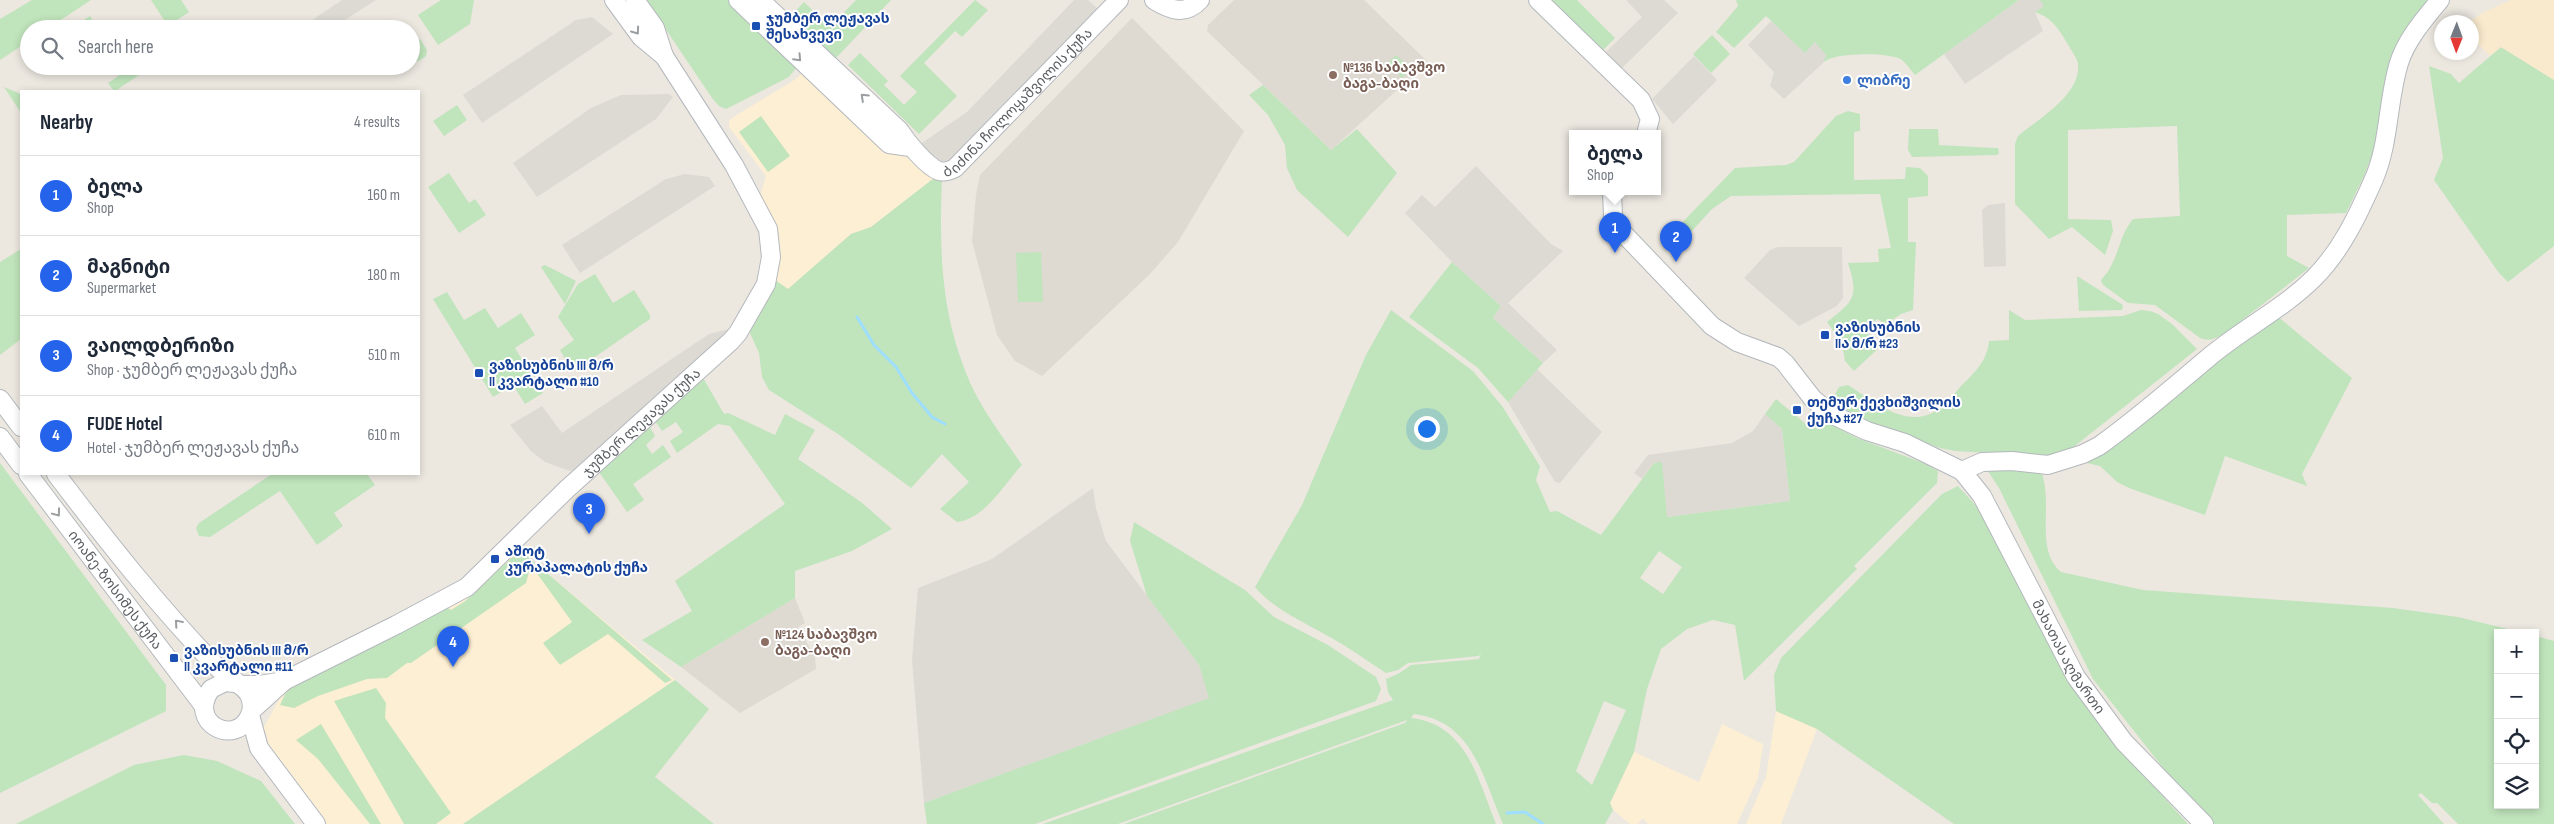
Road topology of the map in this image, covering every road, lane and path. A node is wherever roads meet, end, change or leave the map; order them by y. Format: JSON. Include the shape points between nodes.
{"nodes":[{"id":1,"x":614,"y":0,"type":"edge"},
{"id":2,"x":635,"y":0,"type":"edge"},
{"id":3,"x":738,"y":0,"type":"edge"},
{"id":4,"x":760,"y":0,"type":"edge"},
{"id":5,"x":1119,"y":0,"type":"edge"},
{"id":6,"x":1154,"y":0,"type":"edge"},
{"id":7,"x":1200,"y":0,"type":"edge"},
{"id":8,"x":1538,"y":0,"type":"edge"},
{"id":9,"x":2440,"y":0,"type":"edge"},
{"id":10,"x":664,"y":56,"type":"junction"},
{"id":11,"x":1647,"y":130,"type":"edge"},
{"id":12,"x":910,"y":147,"type":"junction"},
{"id":13,"x":1612,"y":195,"type":"edge"},
{"id":14,"x":0,"y":399,"type":"edge"},
{"id":15,"x":20,"y":426,"type":"edge"},
{"id":16,"x":0,"y":437,"type":"edge"},
{"id":17,"x":20,"y":464,"type":"edge"},
{"id":18,"x":1962,"y":471,"type":"junction"},
{"id":19,"x":29,"y":475,"type":"edge"},
{"id":20,"x":57,"y":475,"type":"edge"},
{"id":21,"x":284,"y":681,"type":"junction"},
{"id":22,"x":237,"y":684,"type":"junction"},
{"id":23,"x":203,"y":705,"type":"junction"},
{"id":24,"x":251,"y":712,"type":"junction"},
{"id":25,"x":222,"y":730,"type":"junction"},
{"id":26,"x":259,"y":748,"type":"junction"},
{"id":27,"x":316,"y":824,"type":"edge"},
{"id":28,"x":2204,"y":824,"type":"edge"}],
"edges":[{"from":1,"to":10,"type":"street","name":"ჯუმბერ ლეჟავას ქუჩა","one_way":true,"via":[[641,37]]},
{"from":2,"to":10,"type":"street","name":"ჯუმბერ ლეჟავას ქუჩა","via":[[655,28]]},
{"from":3,"to":12,"type":"street","name":"ბიძინა ჩოლოყაშვილის ქუჩა","one_way":true,"via":[[889,144]]},
{"from":12,"to":4,"type":"street","name":"ბიძინა ჩოლოყაშვილის ქუჩა","one_way":true,"via":[[899,130]]},
{"from":5,"to":12,"type":"street","name":"ბიძინა ჩოლოყაშვილის ქუჩა","via":[[955,168],[939,171]]},
{"from":6,"to":7,"type":"street","via":[[1178,11],[1194,6]]},
{"from":8,"to":11,"type":"street","via":[[1641,100],[1650,119]]},
{"from":9,"to":18,"type":"street","via":[[2422,20],[2400,61],[2386,143],[2374,180],[2341,244],[2313,280],[2208,357],[2099,446],[2048,465],[1982,462]]},
{"from":10,"to":21,"type":"street","name":"ჯუმბერ ლეჟავას ქუჩა","via":[[734,165],[768,229],[771,257],[766,284],[738,333],[567,489],[467,586]]},
{"from":13,"to":18,"type":"street","via":[[1613,216],[1622,232],[1712,326],[1737,342],[1778,356],[1831,414],[1867,431],[1905,443]]},
{"from":14,"to":15,"type":"street"},
{"from":16,"to":17,"type":"street"},
{"from":18,"to":28,"type":"street","name":"მახათას აღმართი","via":[[1982,496],[2076,677],[2124,742]]},
{"from":19,"to":23,"type":"street","name":"იოანე-ზოსიმეს ქუჩა","one_way":true},
{"from":22,"to":20,"type":"street","name":"იოანე-ზოსიმეს ქუჩა","one_way":true,"via":[[199,647],[128,565]]},
{"from":21,"to":22,"type":"street","name":"ჯუმბერ ლეჟავას ქუჩა"},
{"from":21,"to":24,"type":"street","name":"ჯუმბერ ლეჟავას ქუჩა"},
{"from":22,"to":23,"type":"street","via":[[225,682],[210,689]]},
{"from":22,"to":24,"type":"street","via":[[250,698]]},
{"from":23,"to":25,"type":"street","via":[[207,719]]},
{"from":24,"to":25,"type":"street","via":[[241,727]]},
{"from":24,"to":26,"type":"street"},
{"from":25,"to":26,"type":"street"},
{"from":26,"to":27,"type":"street"}]}
